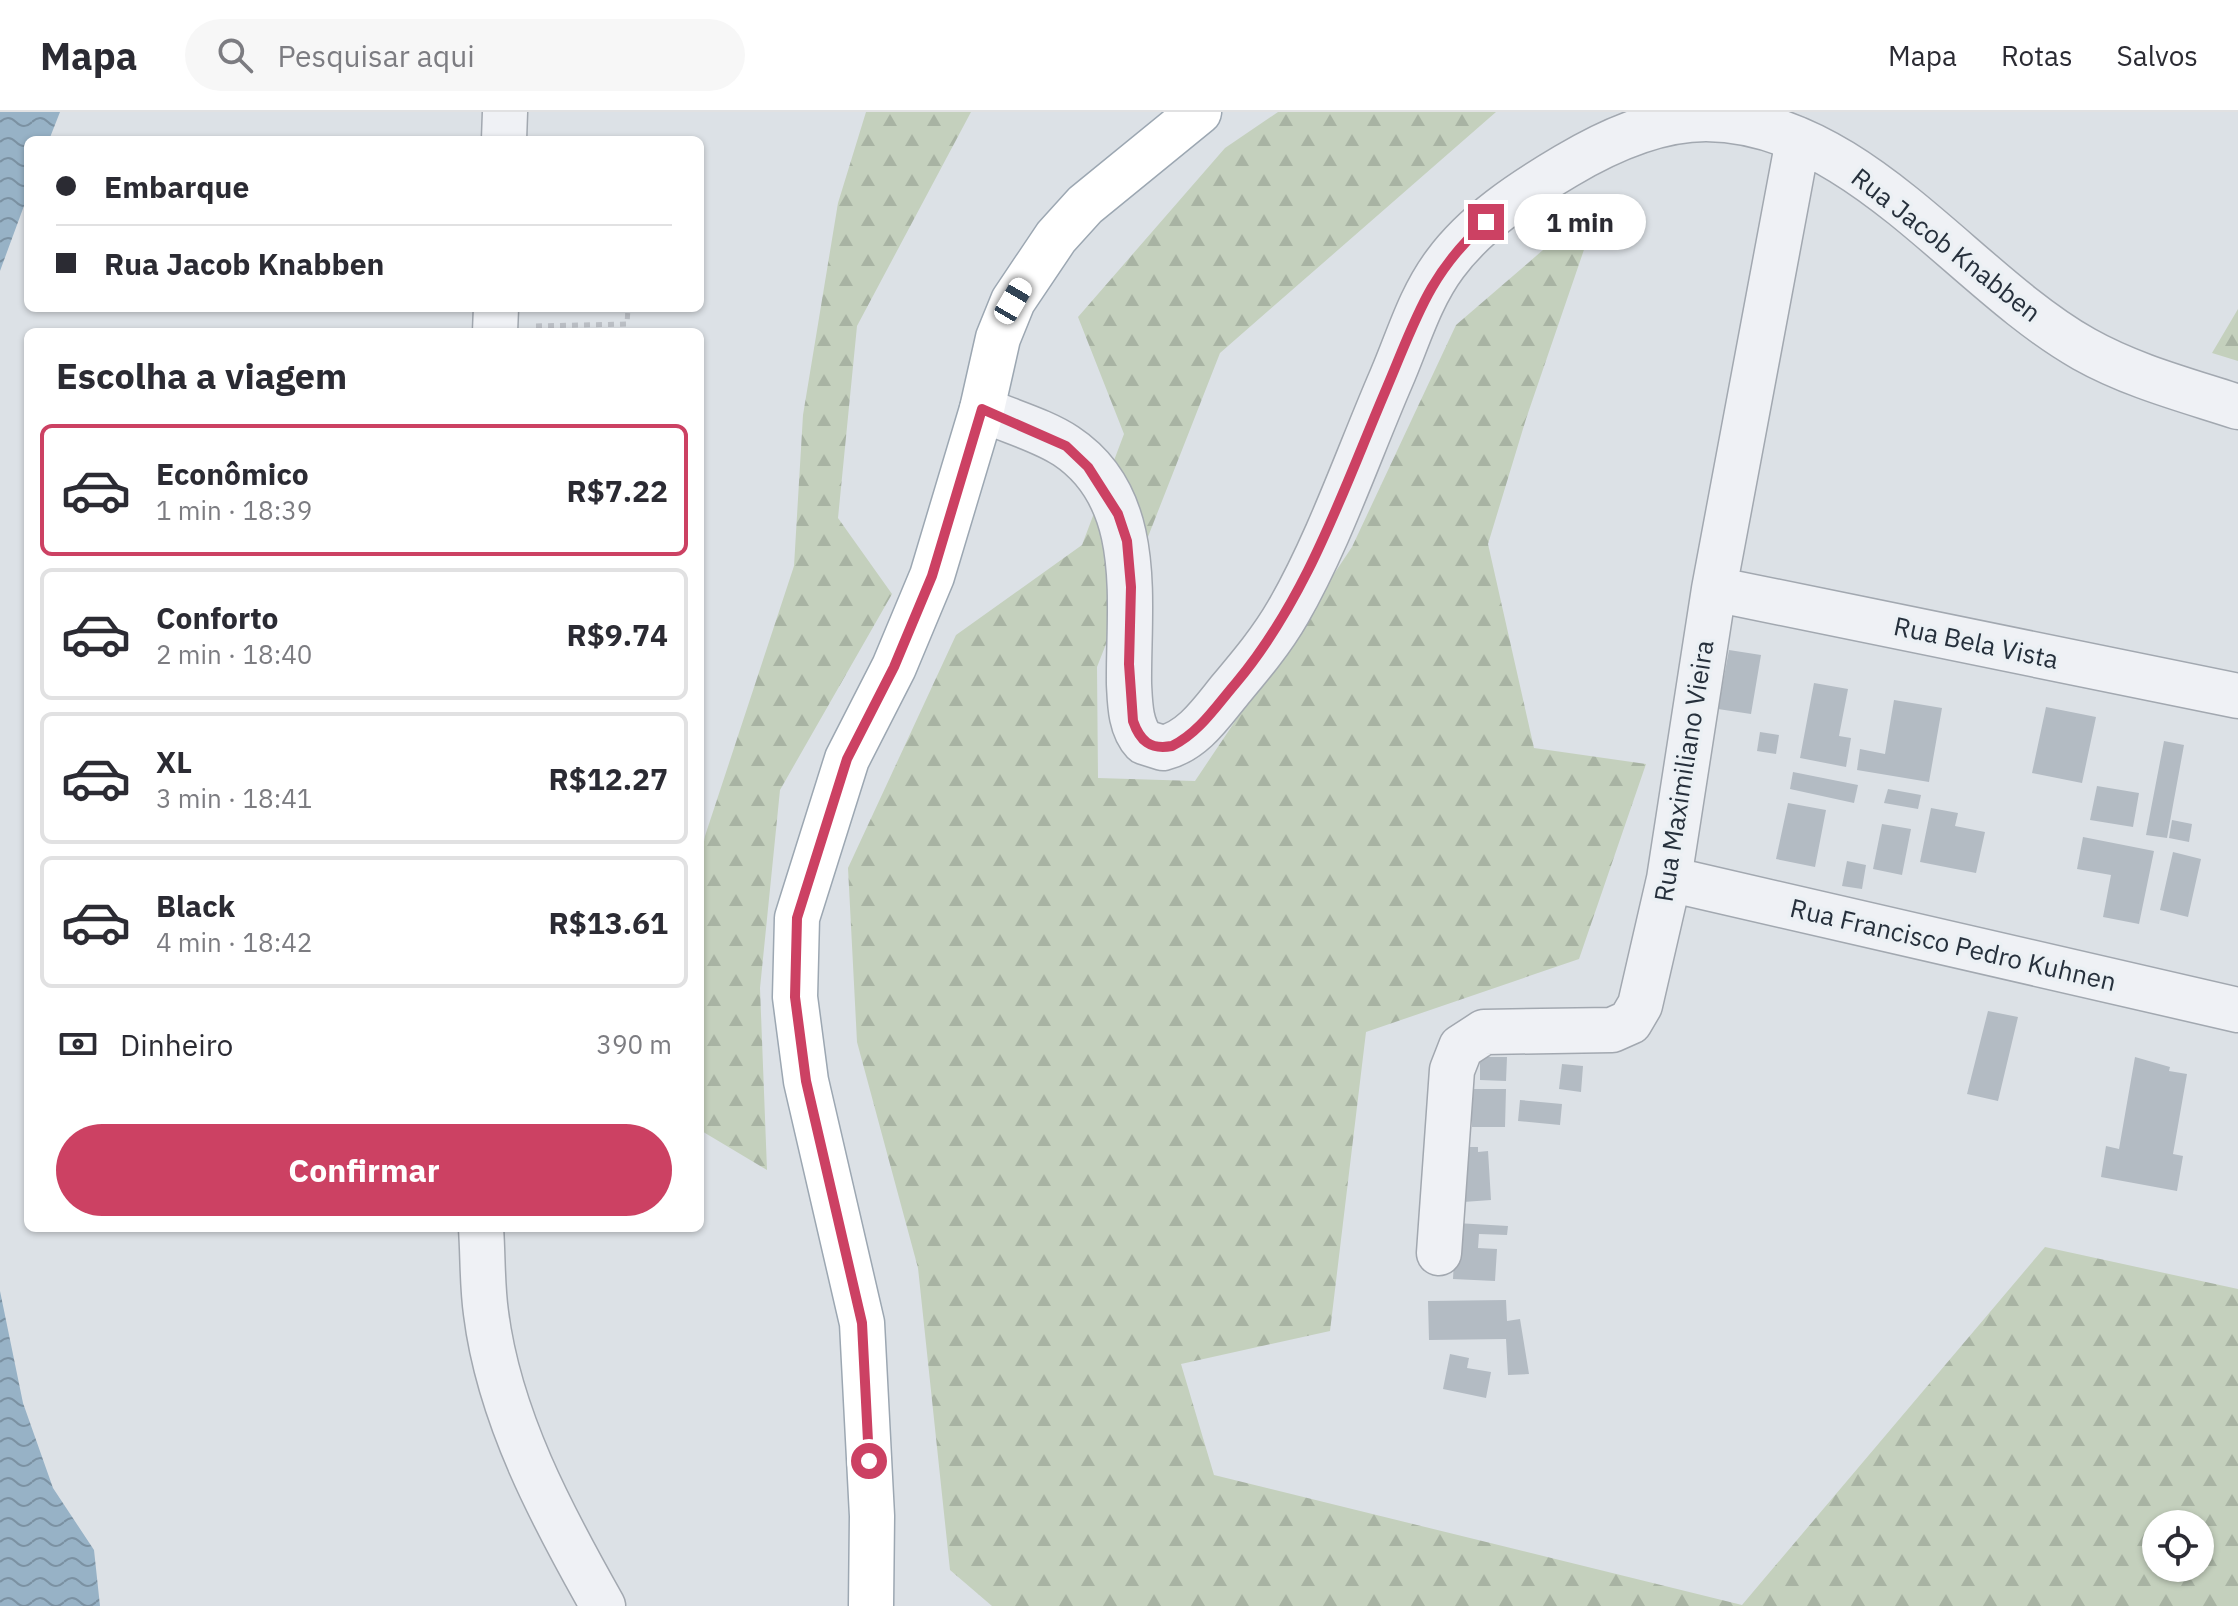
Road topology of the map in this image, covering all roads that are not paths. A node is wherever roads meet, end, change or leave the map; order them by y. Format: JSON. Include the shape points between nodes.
{"nodes":[{"id":1,"x":505,"y":112,"type":"edge"},
{"id":2,"x":1199,"y":112,"type":"edge"},
{"id":3,"x":504,"y":136,"type":"edge"},
{"id":4,"x":1798,"y":140,"type":"junction"},
{"id":5,"x":2238,"y":407,"type":"edge"},
{"id":6,"x":982,"y":409,"type":"junction"},
{"id":7,"x":1714,"y":589,"type":"junction"},
{"id":8,"x":2238,"y":696,"type":"edge"},
{"id":9,"x":1669,"y":879,"type":"junction"},
{"id":10,"x":2238,"y":1010,"type":"edge"},
{"id":11,"x":481,"y":1232,"type":"edge"},
{"id":12,"x":1439,"y":1253,"type":"dead end"},
{"id":13,"x":603,"y":1606,"type":"edge"},
{"id":14,"x":871,"y":1606,"type":"edge"}],
"edges":[{"from":1,"to":3,"type":"street"},
{"from":2,"to":6,"type":"main road","via":[[1085,205],[1047,249],[1013,301],[998,338]]},
{"from":4,"to":5,"type":"street","name":"Rua Jacob Knabben","via":[[1885,194],[2084,349]]},
{"from":4,"to":6,"type":"street","name":"Rua Jacob Knabben","via":[[1736,121],[1704,119],[1646,129],[1541,180],[1469,237],[1419,306],[1289,612],[1211,713],[1172,746],[1149,745],[1133,721],[1127,541],[1104,489],[1066,446]]},
{"from":4,"to":7,"type":"street","name":"Rua Maximiliano Vieira"},
{"from":6,"to":14,"type":"main road","via":[[932,576],[847,759],[797,918],[795,997],[806,1081],[862,1323]]},
{"from":7,"to":8,"type":"street","name":"Rua Bela Vista"},
{"from":7,"to":9,"type":"street","name":"Rua Maximiliano Vieira"},
{"from":9,"to":10,"type":"street","name":"Rua Francisco Pedro Kuhnen"},
{"from":9,"to":12,"type":"street","name":"Rua Maximiliano Vieira","via":[[1640,1005],[1630,1022],[1612,1030],[1484,1032],[1461,1047],[1452,1070]]},
{"from":11,"to":13,"type":"street","via":[[486,1314],[511,1412],[550,1506]]}]}
